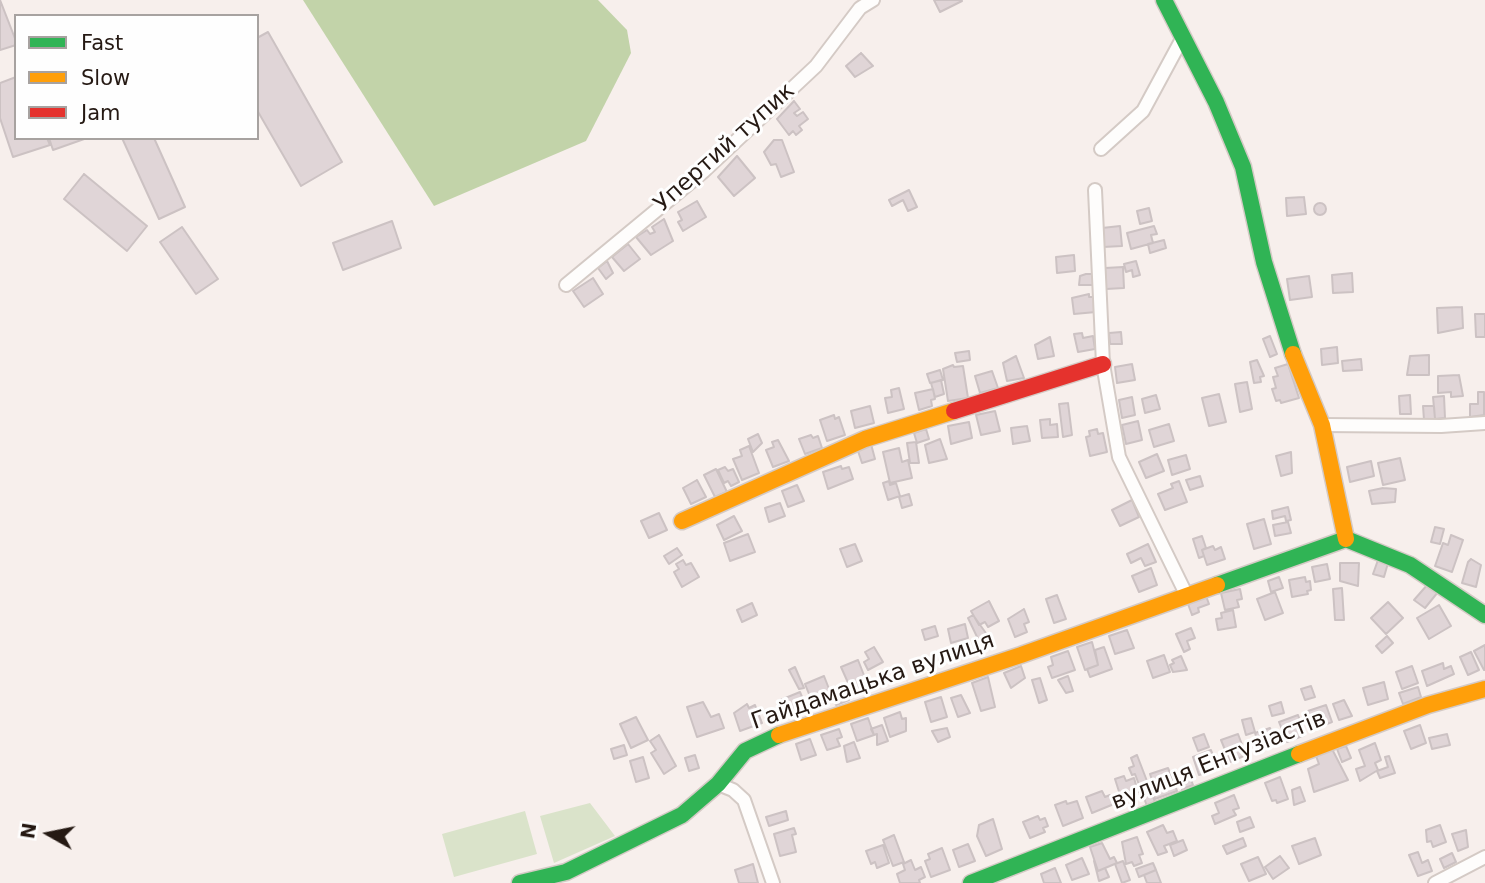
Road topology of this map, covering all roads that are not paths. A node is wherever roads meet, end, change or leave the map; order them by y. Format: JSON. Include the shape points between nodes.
{"nodes":[{"id":1,"x":873,"y":0,"type":"edge"},
{"id":2,"x":1164,"y":0,"type":"edge"},
{"id":3,"x":1183,"y":37,"type":"junction"},
{"id":4,"x":1101,"y":149,"type":"dead end"},
{"id":5,"x":1095,"y":190,"type":"dead end"},
{"id":6,"x":566,"y":285,"type":"dead end"},
{"id":7,"x":1103,"y":364,"type":"junction"},
{"id":8,"x":1485,"y":422,"type":"edge"},
{"id":9,"x":1322,"y":425,"type":"junction"},
{"id":10,"x":682,"y":521,"type":"dead end"},
{"id":11,"x":1346,"y":539,"type":"junction"},
{"id":12,"x":1187,"y":596,"type":"junction"},
{"id":13,"x":1485,"y":615,"type":"edge"},
{"id":14,"x":1485,"y":689,"type":"edge"},
{"id":15,"x":718,"y":784,"type":"junction"},
{"id":16,"x":1485,"y":857,"type":"edge"},
{"id":17,"x":520,"y":883,"type":"edge"},
{"id":18,"x":773,"y":883,"type":"edge"},
{"id":19,"x":971,"y":883,"type":"edge"},
{"id":20,"x":1435,"y":883,"type":"edge"}],
"edges":[{"from":1,"to":6,"type":"street","name":"Упертий тупик","via":[[860,8],[816,66],[704,171]]},
{"from":2,"to":3,"type":"street"},
{"from":3,"to":4,"type":"street","via":[[1143,111]]},
{"from":3,"to":9,"type":"street","via":[[1243,167],[1287,340]]},
{"from":5,"to":7,"type":"street"},
{"from":7,"to":10,"type":"street","via":[[866,439]]},
{"from":7,"to":12,"type":"street","via":[[1119,457]]},
{"from":8,"to":9,"type":"street"},
{"from":9,"to":11,"type":"street"},
{"from":11,"to":12,"type":"street","name":"Гайдамацька вулиця"},
{"from":11,"to":13,"type":"street","via":[[1410,565]]},
{"from":12,"to":15,"type":"street","name":"Гайдамацька вулиця","via":[[785,732],[745,751]]},
{"from":14,"to":19,"type":"street","name":"вулиця Ентузіастів","via":[[1428,705],[1265,766]]},
{"from":15,"to":17,"type":"street","name":"Гайдамацька вулиця","via":[[671,820],[566,872]]},
{"from":15,"to":18,"type":"street","via":[[744,800]]},
{"from":16,"to":20,"type":"street"}]}
